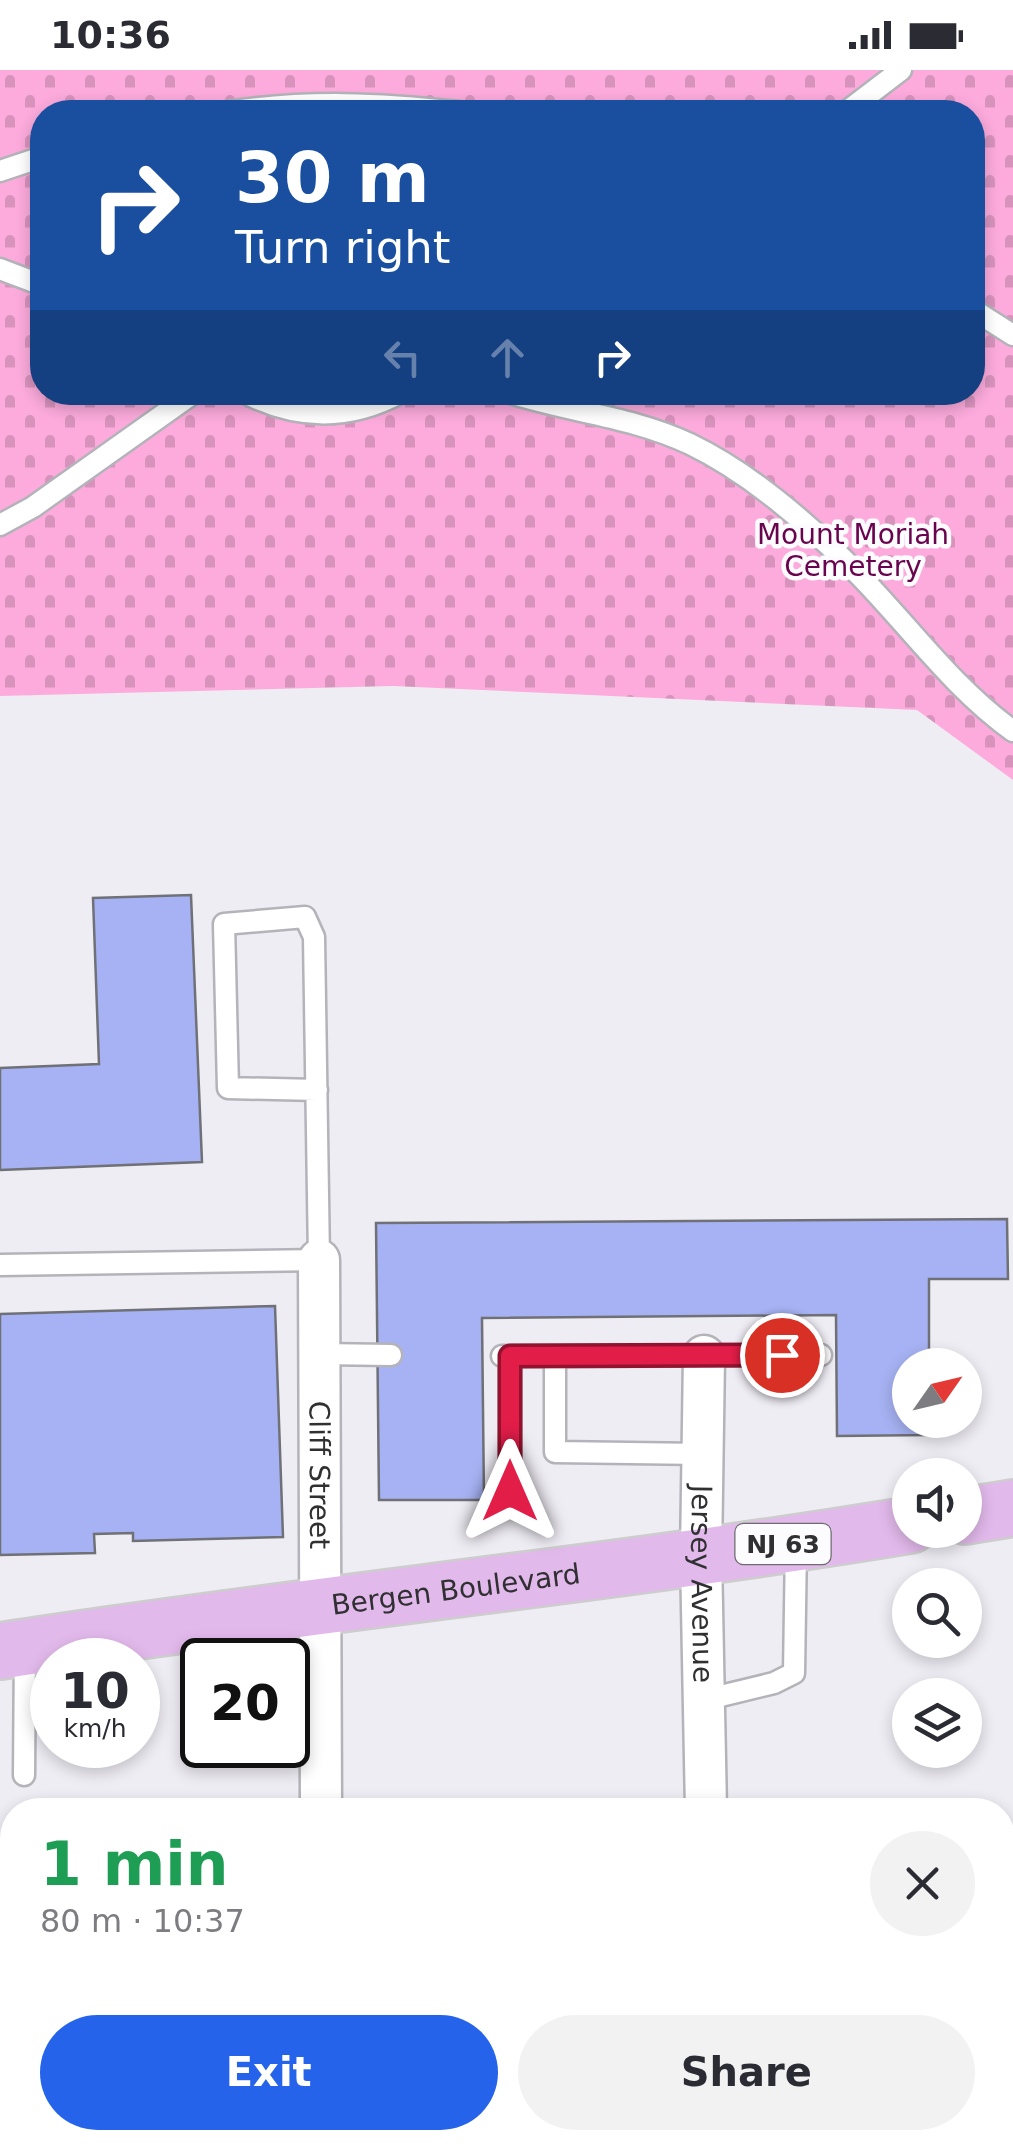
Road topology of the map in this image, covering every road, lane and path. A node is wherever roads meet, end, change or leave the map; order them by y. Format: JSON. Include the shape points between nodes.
{"nodes":[{"id":1,"x":901,"y":70,"type":"edge"},
{"id":2,"x":862,"y":100,"type":"edge"},
{"id":3,"x":30,"y":161,"type":"edge"},
{"id":4,"x":0,"y":172,"type":"edge"},
{"id":5,"x":0,"y":269,"type":"edge"},
{"id":6,"x":30,"y":280,"type":"edge"},
{"id":7,"x":985,"y":317,"type":"edge"},
{"id":8,"x":1013,"y":335,"type":"edge"},
{"id":9,"x":177,"y":405,"type":"edge"},
{"id":10,"x":268,"y":405,"type":"edge"},
{"id":11,"x":376,"y":405,"type":"edge"},
{"id":12,"x":562,"y":405,"type":"edge"},
{"id":13,"x":0,"y":526,"type":"edge"},
{"id":14,"x":1013,"y":731,"type":"edge"},
{"id":15,"x":317,"y":1090,"type":"junction"},
{"id":16,"x":318,"y":1260,"type":"junction"},
{"id":17,"x":0,"y":1265,"type":"edge"},
{"id":18,"x":320,"y":1354,"type":"junction"},
{"id":19,"x":821,"y":1355,"type":"dead end"},
{"id":20,"x":392,"y":1356,"type":"dead end"},
{"id":21,"x":555,"y":1356,"type":"junction"},
{"id":22,"x":704,"y":1356,"type":"junction"},
{"id":23,"x":703,"y":1454,"type":"junction"},
{"id":24,"x":510,"y":1491,"type":"dead end"},
{"id":25,"x":1013,"y":1508,"type":"edge"},
{"id":26,"x":982,"y":1513,"type":"edge"},
{"id":27,"x":892,"y":1528,"type":"edge"},
{"id":28,"x":796,"y":1542,"type":"junction"},
{"id":29,"x":702,"y":1556,"type":"junction"},
{"id":30,"x":321,"y":1605,"type":"junction"},
{"id":31,"x":13,"y":1649,"type":"edge"},
{"id":32,"x":704,"y":1700,"type":"junction"},
{"id":33,"x":24,"y":1775,"type":"dead end"},
{"id":34,"x":321,"y":1798,"type":"edge"},
{"id":35,"x":706,"y":1798,"type":"edge"}],
"edges":[{"from":1,"to":2,"type":"lane"},
{"from":3,"to":4,"type":"lane"},
{"from":5,"to":6,"type":"lane"},
{"from":7,"to":8,"type":"lane"},
{"from":9,"to":13,"type":"lane"},
{"from":10,"to":11,"type":"lane","via":[[342,414]]},
{"from":12,"to":14,"type":"lane","via":[[634,422],[736,471],[857,574]]},
{"from":15,"to":15,"type":"lane","via":[[314,937],[305,918],[224,924],[228,1088]]},
{"from":15,"to":16,"type":"lane"},
{"from":16,"to":17,"type":"lane"},
{"from":16,"to":18,"type":"street","name":"Cliff Street"},
{"from":18,"to":20,"type":"lane"},
{"from":18,"to":30,"type":"street","name":"Cliff Street"},
{"from":19,"to":22,"type":"lane"},
{"from":21,"to":22,"type":"lane"},
{"from":21,"to":23,"type":"lane","via":[[555,1452]]},
{"from":21,"to":24,"type":"lane","via":[[506,1356]]},
{"from":22,"to":23,"type":"street","name":"Jersey Avenue"},
{"from":23,"to":29,"type":"street","name":"Jersey Avenue"},
{"from":25,"to":26,"type":"main road"},
{"from":27,"to":28,"type":"main road","name":"Bergen Boulevard","number":"NJ 63"},
{"from":28,"to":29,"type":"main road","name":"Bergen Boulevard","number":"NJ 63"},
{"from":28,"to":32,"type":"lane","via":[[794,1673]]},
{"from":29,"to":30,"type":"main road","name":"Bergen Boulevard","number":"NJ 63"},
{"from":29,"to":32,"type":"street","name":"Jersey Avenue"},
{"from":30,"to":31,"type":"main road","name":"Bergen Boulevard","number":"NJ 63"},
{"from":30,"to":34,"type":"street","name":"Cliff Street"},
{"from":31,"to":33,"type":"lane"},
{"from":32,"to":35,"type":"street","name":"Jersey Avenue"}]}
